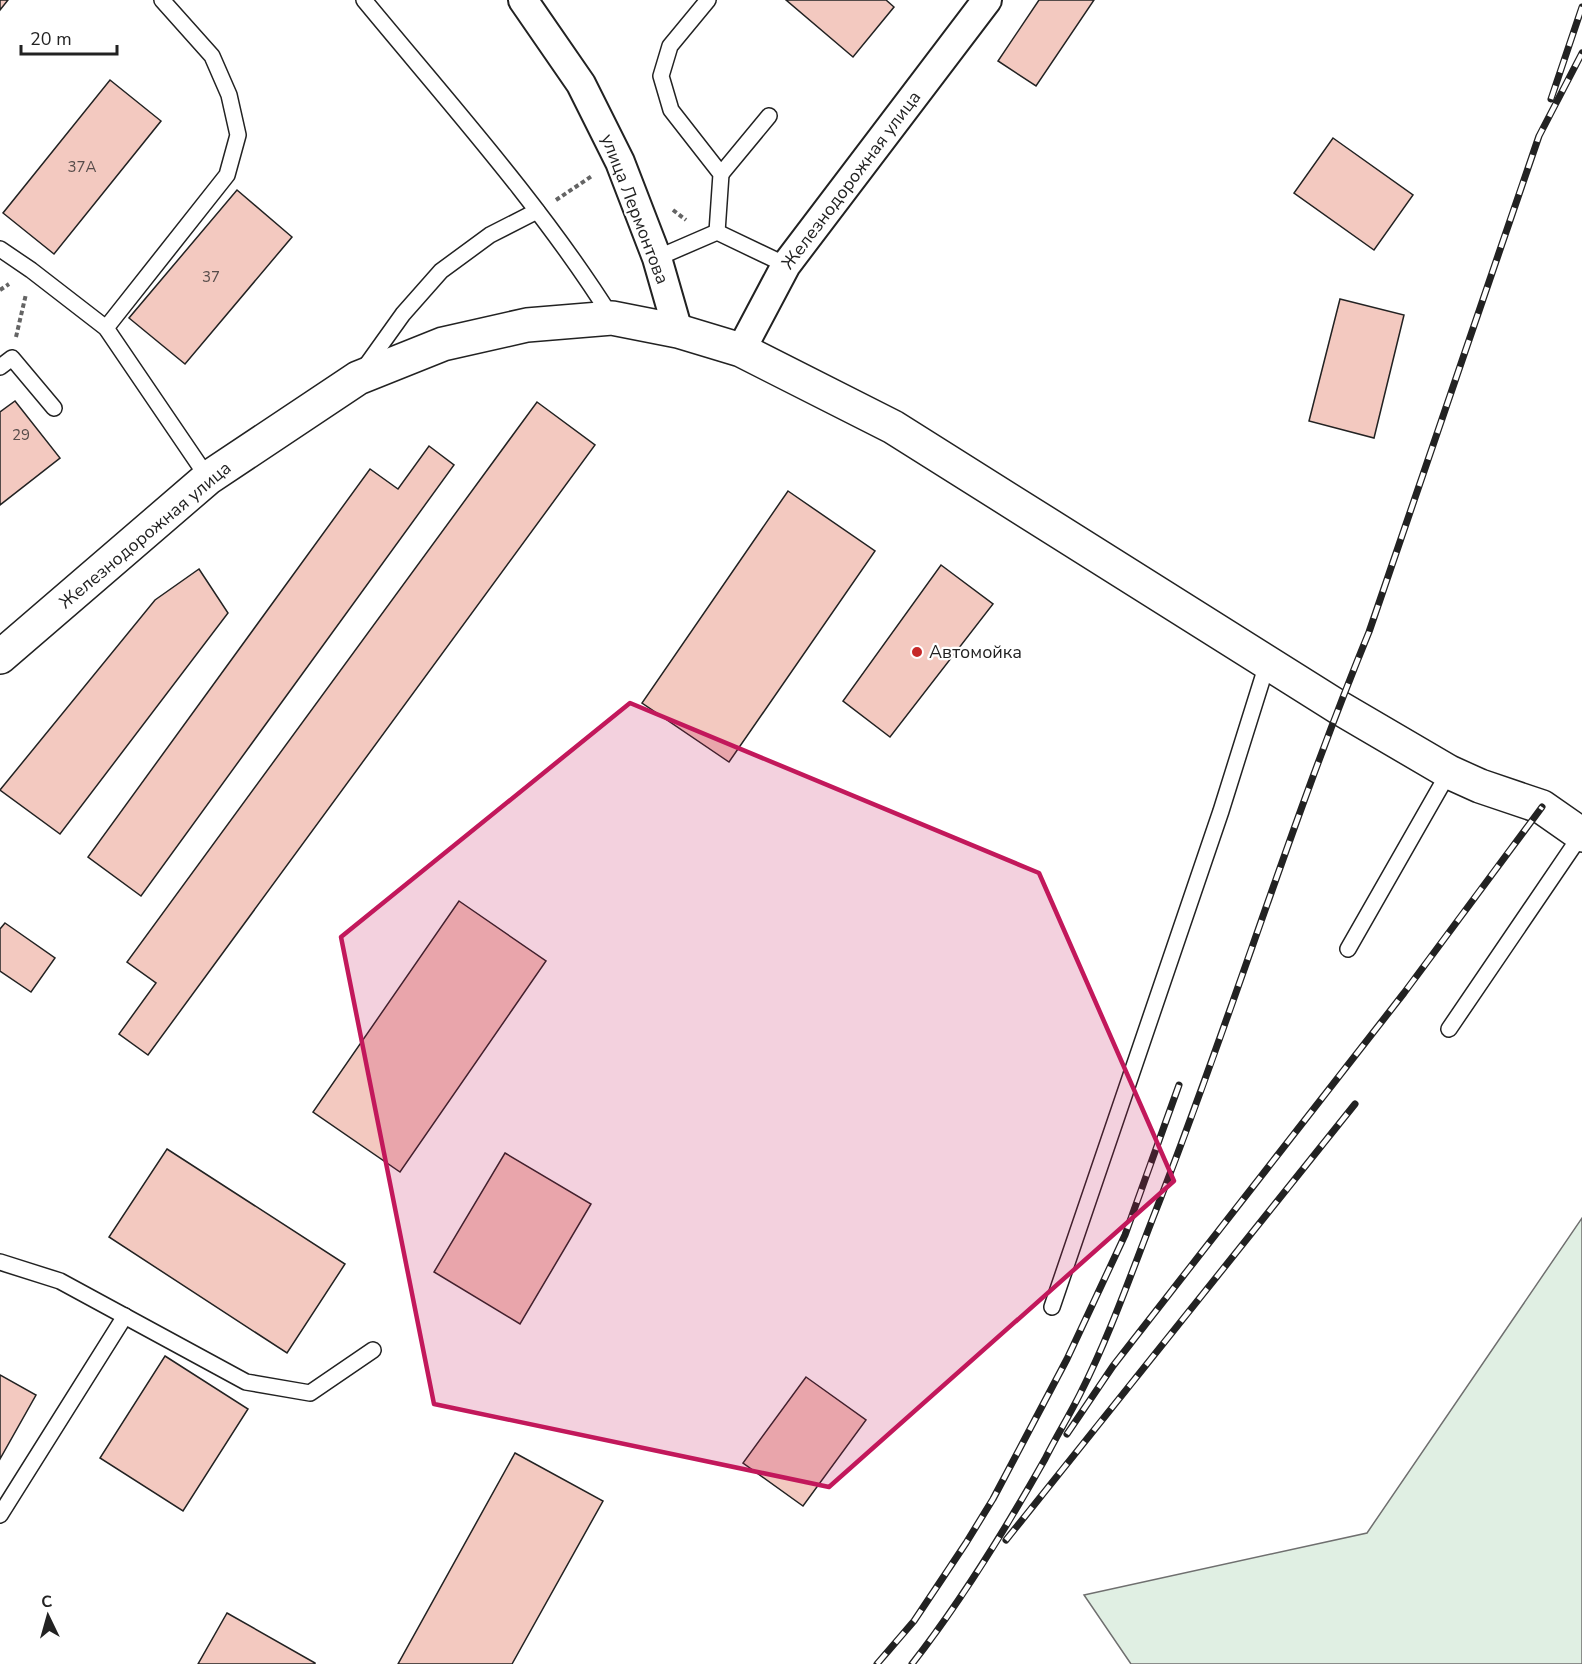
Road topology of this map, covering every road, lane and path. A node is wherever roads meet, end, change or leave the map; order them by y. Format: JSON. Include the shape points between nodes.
{"nodes":[{"id":1,"x":162,"y":0,"type":"edge"},
{"id":2,"x":364,"y":0,"type":"edge"},
{"id":3,"x":523,"y":0,"type":"edge"},
{"id":4,"x":708,"y":0,"type":"edge"},
{"id":5,"x":987,"y":0,"type":"edge"},
{"id":6,"x":769,"y":116,"type":"dead end"},
{"id":7,"x":722,"y":174,"type":"junction"},
{"id":8,"x":593,"y":176,"type":"dead end"},
{"id":9,"x":537,"y":211,"type":"junction"},
{"id":10,"x":717,"y":231,"type":"junction"},
{"id":11,"x":0,"y":249,"type":"edge"},
{"id":12,"x":657,"y":258,"type":"junction"},
{"id":13,"x":786,"y":265,"type":"junction"},
{"id":14,"x":31,"y":270,"type":"junction"},
{"id":15,"x":0,"y":290,"type":"edge"},
{"id":16,"x":612,"y":318,"type":"junction"},
{"id":17,"x":106,"y":328,"type":"junction"},
{"id":18,"x":678,"y":331,"type":"junction"},
{"id":19,"x":741,"y":350,"type":"junction"},
{"id":20,"x":6,"y":363,"type":"edge"},
{"id":21,"x":358,"y":378,"type":"junction"},
{"id":22,"x":54,"y":408,"type":"dead end"},
{"id":23,"x":208,"y":478,"type":"junction"},
{"id":24,"x":0,"y":657,"type":"edge"},
{"id":25,"x":1267,"y":664,"type":"junction"},
{"id":26,"x":1449,"y":772,"type":"junction"},
{"id":27,"x":1582,"y":835,"type":"edge"},
{"id":28,"x":1348,"y":949,"type":"dead end"},
{"id":29,"x":1449,"y":1029,"type":"dead end"},
{"id":30,"x":0,"y":1262,"type":"edge"},
{"id":31,"x":1052,"y":1307,"type":"dead end"},
{"id":32,"x":125,"y":1316,"type":"junction"},
{"id":33,"x":374,"y":1350,"type":"dead end"},
{"id":34,"x":0,"y":1515,"type":"edge"}],
"edges":[{"from":1,"to":17,"type":"lane","via":[[212,56],[229,95],[238,135],[227,175]]},
{"from":2,"to":9,"type":"lane"},
{"from":3,"to":12,"type":"street","name":"улица Лермонтова","via":[[581,84],[620,162]]},
{"from":4,"to":7,"type":"lane","via":[[670,46],[661,76],[671,110]]},
{"from":5,"to":13,"type":"street","name":"Железнодорожная улица"},
{"from":6,"to":7,"type":"lane"},
{"from":7,"to":10,"type":"lane"},
{"from":8,"to":9,"type":"path"},
{"from":9,"to":16,"type":"lane"},
{"from":9,"to":21,"type":"lane","via":[[490,235],[441,271],[403,314]]},
{"from":10,"to":12,"type":"lane"},
{"from":10,"to":13,"type":"lane"},
{"from":11,"to":14,"type":"lane"},
{"from":12,"to":18,"type":"street","name":"улица Лермонтова"},
{"from":13,"to":19,"type":"street","name":"Железнодорожная улица"},
{"from":14,"to":15,"type":"path"},
{"from":14,"to":17,"type":"lane"},
{"from":14,"to":20,"type":"path"},
{"from":16,"to":18,"type":"main road","name":"Железнодорожная улица"},
{"from":16,"to":21,"type":"main road","name":"Железнодорожная улица","via":[[528,325],[443,344]]},
{"from":17,"to":23,"type":"lane"},
{"from":18,"to":19,"type":"main road","name":"Железнодорожная улица"},
{"from":19,"to":25,"type":"main road","via":[[893,427]]},
{"from":20,"to":22,"type":"lane"},
{"from":21,"to":23,"type":"main road","name":"Железнодорожная улица"},
{"from":23,"to":24,"type":"main road","name":"Железнодорожная улица"},
{"from":25,"to":26,"type":"main road"},
{"from":25,"to":31,"type":"lane","via":[[1218,823]]},
{"from":26,"to":27,"type":"main road","via":[[1542,807]]},
{"from":26,"to":28,"type":"lane"},
{"from":27,"to":29,"type":"lane"},
{"from":30,"to":32,"type":"lane","via":[[60,1281]]},
{"from":32,"to":33,"type":"lane","via":[[246,1382],[310,1394]]},
{"from":32,"to":34,"type":"lane"}]}
